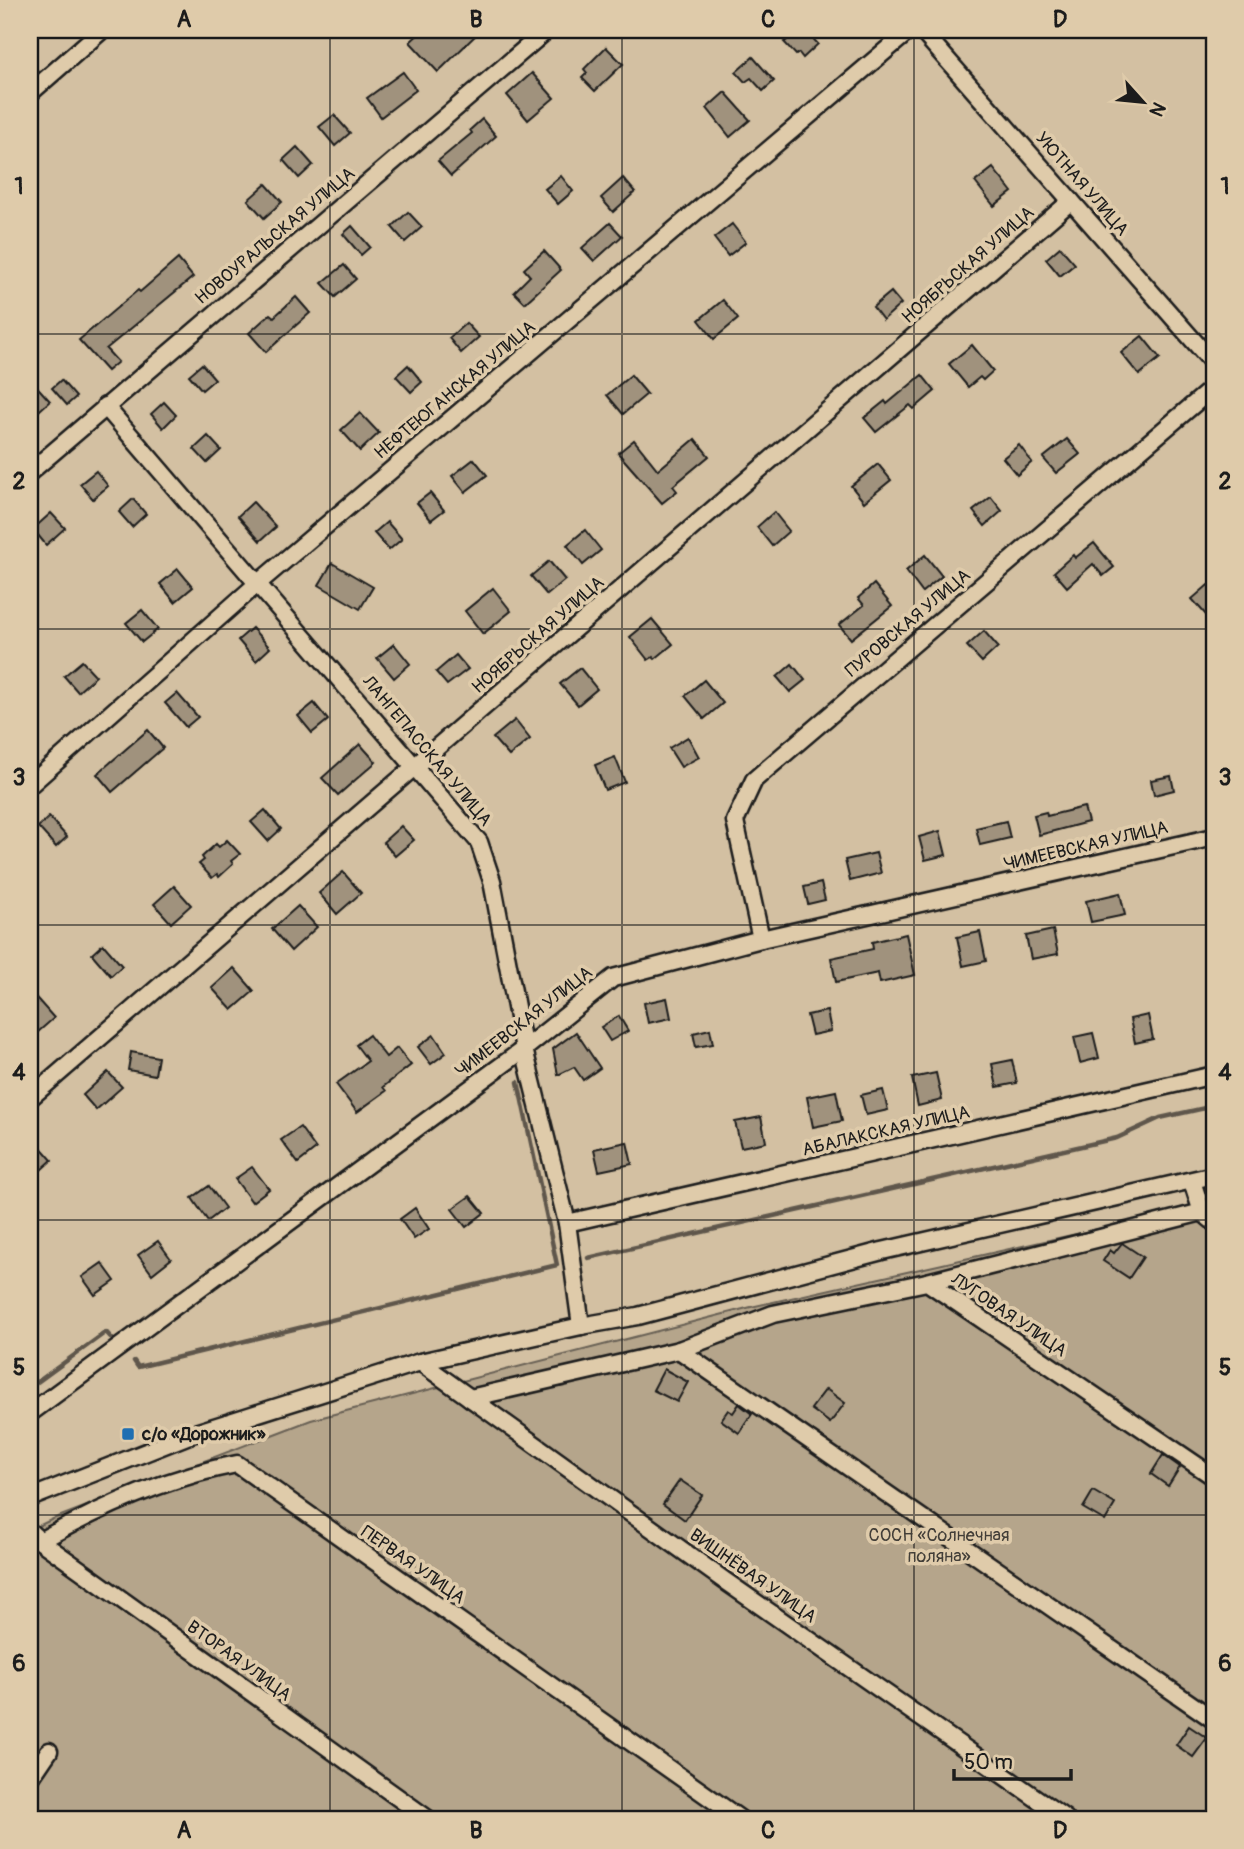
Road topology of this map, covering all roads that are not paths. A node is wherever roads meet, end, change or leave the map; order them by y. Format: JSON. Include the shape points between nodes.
{"nodes":[{"id":1,"x":102,"y":30,"type":"edge"},
{"id":2,"x":547,"y":30,"type":"edge"},
{"id":3,"x":910,"y":30,"type":"edge"},
{"id":4,"x":920,"y":30,"type":"edge"},
{"id":5,"x":30,"y":93,"type":"edge"},
{"id":6,"x":1071,"y":201,"type":"junction"},
{"id":7,"x":1214,"y":363,"type":"edge"},
{"id":8,"x":1214,"y":387,"type":"edge"},
{"id":9,"x":105,"y":407,"type":"junction"},
{"id":10,"x":30,"y":472,"type":"edge"},
{"id":11,"x":257,"y":584,"type":"junction"},
{"id":12,"x":415,"y":765,"type":"junction"},
{"id":13,"x":30,"y":785,"type":"edge"},
{"id":14,"x":1214,"y":837,"type":"edge"},
{"id":15,"x":761,"y":939,"type":"junction"},
{"id":16,"x":524,"y":1049,"type":"junction"},
{"id":17,"x":1214,"y":1075,"type":"edge"},
{"id":18,"x":30,"y":1098,"type":"edge"},
{"id":19,"x":1214,"y":1175,"type":"edge"},
{"id":20,"x":1192,"y":1181,"type":"junction"},
{"id":21,"x":1208,"y":1217,"type":"edge"},
{"id":22,"x":567,"y":1223,"type":"junction"},
{"id":23,"x":927,"y":1282,"type":"junction"},
{"id":24,"x":581,"y":1326,"type":"junction"},
{"id":25,"x":679,"y":1350,"type":"junction"},
{"id":26,"x":420,"y":1362,"type":"junction"},
{"id":27,"x":470,"y":1398,"type":"junction"},
{"id":28,"x":30,"y":1413,"type":"edge"},
{"id":29,"x":1214,"y":1476,"type":"edge"},
{"id":30,"x":30,"y":1498,"type":"edge"},
{"id":31,"x":35,"y":1536,"type":"edge"},
{"id":32,"x":1214,"y":1720,"type":"edge"},
{"id":33,"x":48,"y":1751,"type":"dead end"},
{"id":34,"x":30,"y":1779,"type":"edge"},
{"id":35,"x":428,"y":1819,"type":"edge"},
{"id":36,"x":740,"y":1819,"type":"edge"},
{"id":37,"x":1066,"y":1819,"type":"edge"}],
"edges":[{"from":1,"to":5,"type":"street"},
{"from":2,"to":9,"type":"street","name":"НОВОУРАЛЬСКАЯ УЛИЦА"},
{"from":3,"to":11,"type":"street","name":"НЕФТЕЮГАНСКАЯ УЛИЦА"},
{"from":4,"to":6,"type":"street","name":"УЮТНАЯ УЛИЦА"},
{"from":6,"to":7,"type":"street","name":"УЮТНАЯ УЛИЦА"},
{"from":6,"to":12,"type":"street","name":"НОЯБРЬСКАЯ УЛИЦА"},
{"from":8,"to":15,"type":"street","name":"ПУРОВСКАЯ УЛИЦА","via":[[754,780],[735,821]]},
{"from":9,"to":10,"type":"street","name":"НОВОУРАЛЬСКАЯ УЛИЦА"},
{"from":9,"to":11,"type":"street","name":"ЛАНГЕПАССКАЯ УЛИЦА"},
{"from":11,"to":12,"type":"street","name":"ЛАНГЕПАССКАЯ УЛИЦА"},
{"from":11,"to":13,"type":"street","name":"НЕФТЕЮГАНСКАЯ УЛИЦА"},
{"from":12,"to":16,"type":"street","name":"ЛАНГЕПАССКАЯ УЛИЦА","via":[[479,842],[492,881]]},
{"from":12,"to":18,"type":"street","name":"НОЯБРЬСКАЯ УЛИЦА"},
{"from":14,"to":15,"type":"street","name":"ЧИМЕЕВСКАЯ УЛИЦА"},
{"from":15,"to":16,"type":"street","name":"ЧИМЕЕВСКАЯ УЛИЦА","via":[[613,978]]},
{"from":16,"to":22,"type":"street","name":"ЛАНГЕПАССКАЯ УЛИЦА"},
{"from":16,"to":28,"type":"street","name":"ЧИМЕЕВСКАЯ УЛИЦА"},
{"from":17,"to":22,"type":"street","name":"АБАЛАКСКАЯ УЛИЦА"},
{"from":19,"to":20,"type":"street"},
{"from":20,"to":21,"type":"street"},
{"from":20,"to":24,"type":"street"},
{"from":21,"to":23,"type":"street"},
{"from":22,"to":24,"type":"street","name":"ЛАНГЕПАССКАЯ УЛИЦА"},
{"from":23,"to":25,"type":"street","name":"ЛУГОВАЯ УЛИЦА","via":[[772,1314]]},
{"from":23,"to":29,"type":"street","name":"ЛУГОВАЯ УЛИЦА"},
{"from":24,"to":26,"type":"street"},
{"from":25,"to":27,"type":"street","name":"ЛУГОВАЯ УЛИЦА"},
{"from":25,"to":32,"type":"street"},
{"from":26,"to":27,"type":"street","name":"ВИШНЁВАЯ УЛИЦА"},
{"from":26,"to":30,"type":"street","via":[[192,1434]]},
{"from":27,"to":37,"type":"street","name":"ВИШНЁВАЯ УЛИЦА"},
{"from":31,"to":35,"type":"street","name":"ВТОРАЯ УЛИЦА"},
{"from":31,"to":36,"type":"street","name":"ПЕРВАЯ УЛИЦА","via":[[203,1470],[237,1464]]},
{"from":33,"to":34,"type":"street"}]}
